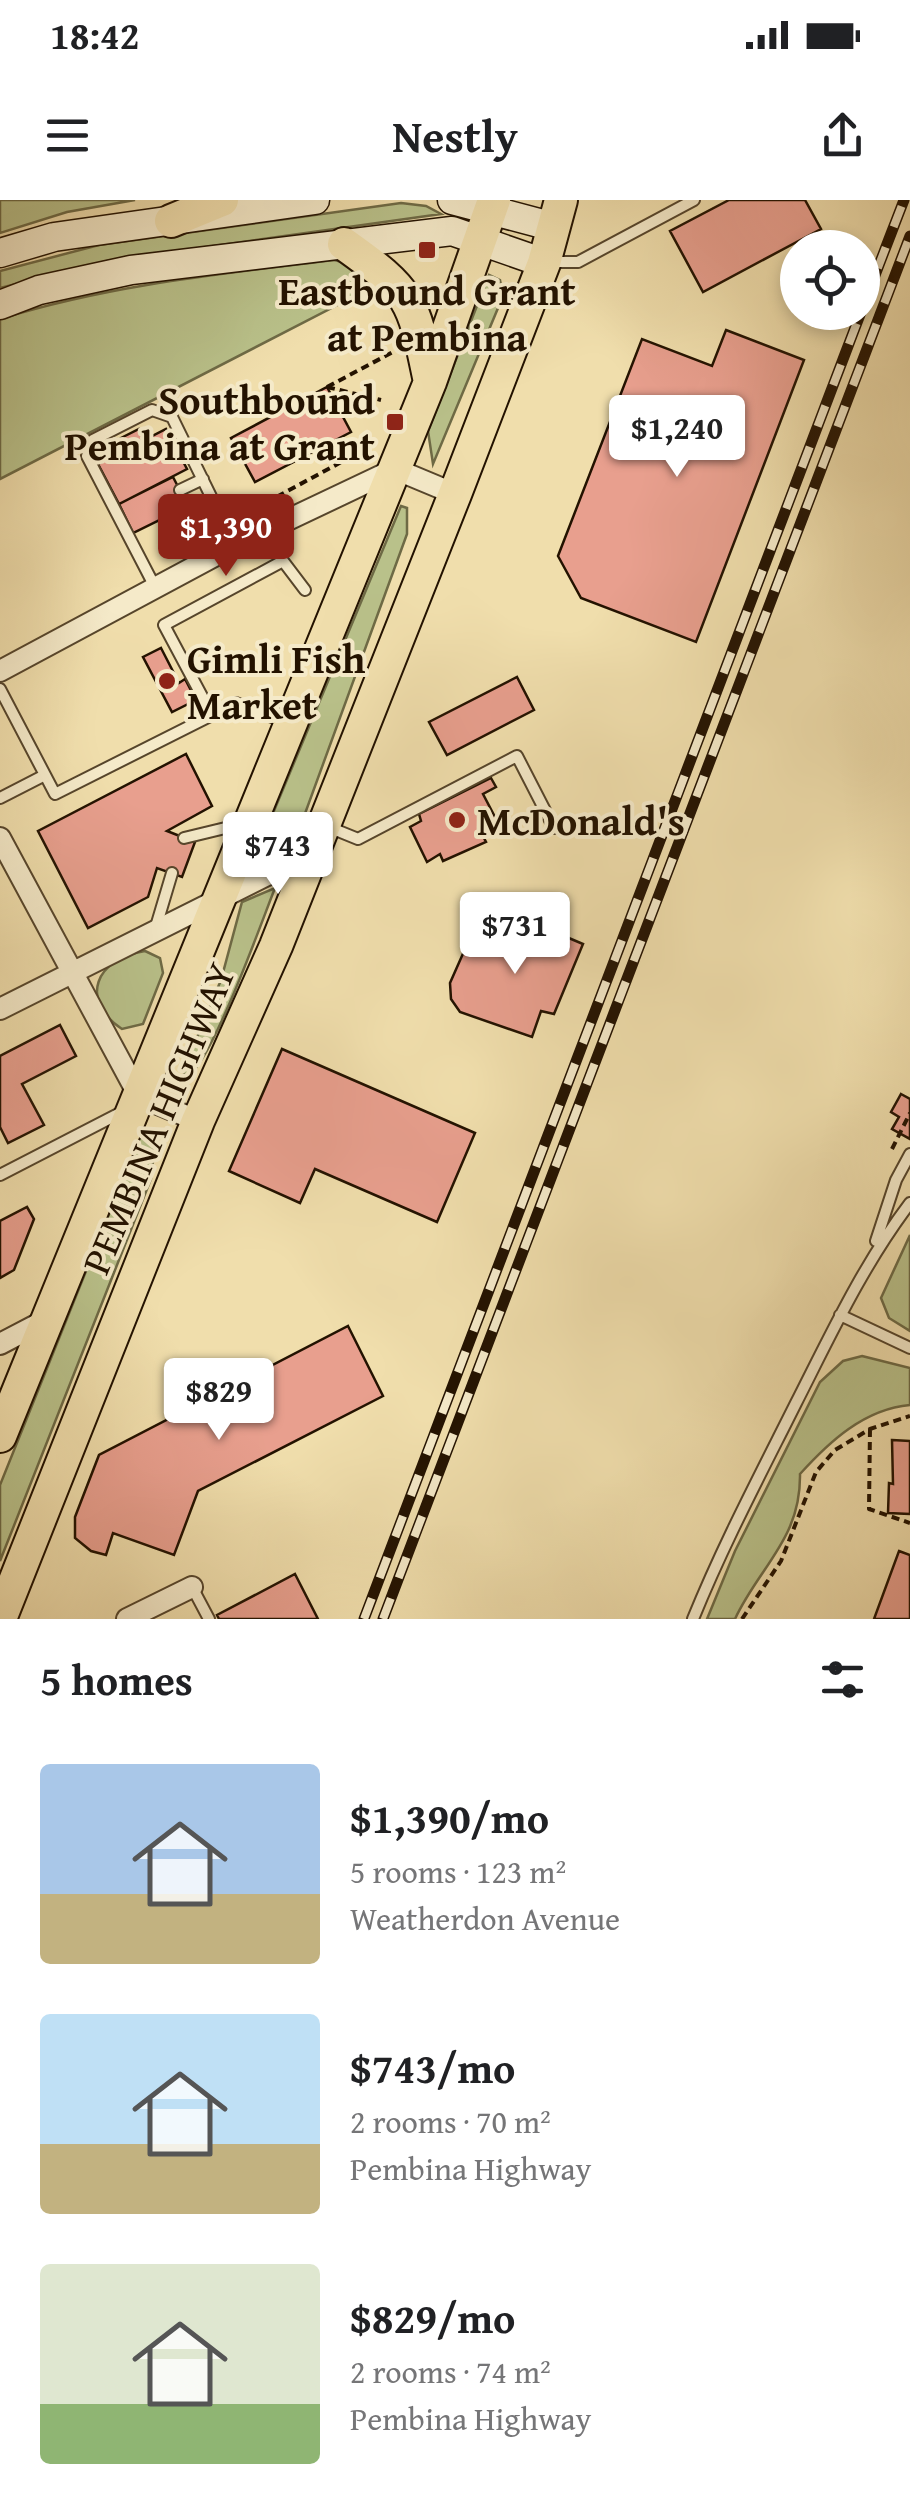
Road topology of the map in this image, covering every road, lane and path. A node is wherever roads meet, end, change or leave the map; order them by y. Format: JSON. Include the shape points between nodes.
{"nodes":[{"id":1,"x":222,"y":200,"type":"edge"},
{"id":2,"x":315,"y":200,"type":"edge"},
{"id":3,"x":452,"y":200,"type":"edge"},
{"id":4,"x":694,"y":200,"type":"edge"},
{"id":5,"x":558,"y":213,"type":"edge"},
{"id":6,"x":489,"y":217,"type":"edge"},
{"id":7,"x":171,"y":220,"type":"junction"},
{"id":8,"x":344,"y":244,"type":"junction"},
{"id":9,"x":0,"y":253,"type":"edge"},
{"id":10,"x":544,"y":262,"type":"junction"},
{"id":11,"x":0,"y":305,"type":"edge"},
{"id":12,"x":404,"y":345,"type":"dead end"},
{"id":13,"x":430,"y":382,"type":"junction"},
{"id":14,"x":382,"y":400,"type":"dead end"},
{"id":15,"x":360,"y":452,"type":"dead end"},
{"id":16,"x":394,"y":470,"type":"junction"},
{"id":17,"x":203,"y":480,"type":"junction"},
{"id":18,"x":180,"y":490,"type":"dead end"},
{"id":19,"x":455,"y":494,"type":"junction"},
{"id":20,"x":254,"y":509,"type":"dead end"},
{"id":21,"x":222,"y":519,"type":"dead end"},
{"id":22,"x":155,"y":588,"type":"junction"},
{"id":23,"x":304,"y":590,"type":"dead end"},
{"id":24,"x":0,"y":671,"type":"edge"},
{"id":25,"x":0,"y":689,"type":"edge"},
{"id":26,"x":212,"y":715,"type":"junction"},
{"id":27,"x":291,"y":724,"type":"junction"},
{"id":28,"x":45,"y":775,"type":"junction"},
{"id":29,"x":0,"y":798,"type":"edge"},
{"id":30,"x":253,"y":820,"type":"junction"},
{"id":31,"x":554,"y":828,"type":"dead end"},
{"id":32,"x":0,"y":838,"type":"edge"},
{"id":33,"x":184,"y":838,"type":"dead end"},
{"id":34,"x":318,"y":839,"type":"junction"},
{"id":35,"x":172,"y":873,"type":"dead end"},
{"id":36,"x":221,"y":898,"type":"junction"},
{"id":37,"x":154,"y":932,"type":"junction"},
{"id":38,"x":70,"y":974,"type":"junction"},
{"id":39,"x":0,"y":1009,"type":"edge"},
{"id":40,"x":137,"y":1101,"type":"junction"},
{"id":41,"x":910,"y":1113,"type":"edge"},
{"id":42,"x":198,"y":1121,"type":"junction"},
{"id":43,"x":891,"y":1148,"type":"dead end"},
{"id":44,"x":910,"y":1154,"type":"edge"},
{"id":45,"x":0,"y":1175,"type":"edge"},
{"id":46,"x":910,"y":1202,"type":"edge"},
{"id":47,"x":873,"y":1252,"type":"junction"},
{"id":48,"x":840,"y":1315,"type":"junction"},
{"id":49,"x":46,"y":1320,"type":"junction"},
{"id":50,"x":0,"y":1344,"type":"edge"},
{"id":51,"x":910,"y":1348,"type":"edge"},
{"id":52,"x":910,"y":1416,"type":"edge"},
{"id":53,"x":870,"y":1428,"type":"junction"},
{"id":54,"x":0,"y":1436,"type":"edge"},
{"id":55,"x":910,"y":1523,"type":"edge"},
{"id":56,"x":192,"y":1587,"type":"joint"},
{"id":57,"x":0,"y":1619,"type":"edge"},
{"id":58,"x":127,"y":1619,"type":"edge"},
{"id":59,"x":210,"y":1619,"type":"edge"},
{"id":60,"x":693,"y":1619,"type":"edge"},
{"id":61,"x":742,"y":1619,"type":"edge"}],
"edges":[{"from":1,"to":7,"type":"main road"},
{"from":2,"to":7,"type":"main road"},
{"from":3,"to":6,"type":"main road"},
{"from":4,"to":10,"type":"lane","via":[[578,262]]},
{"from":5,"to":6,"type":"main road"},
{"from":5,"to":10,"type":"main road","name":"PEMBINA HIGHWAY"},
{"from":6,"to":8,"type":"main road","via":[[452,230]]},
{"from":6,"to":10,"type":"main road"},
{"from":6,"to":13,"type":"main road","name":"PEMBINA HIGHWAY"},
{"from":7,"to":9,"type":"main road","via":[[54,237]]},
{"from":8,"to":11,"type":"main road","via":[[131,270]]},
{"from":8,"to":13,"type":"main road","via":[[396,280],[417,319]]},
{"from":10,"to":19,"type":"main road","name":"PEMBINA HIGHWAY"},
{"from":12,"to":14,"type":"path","via":[[327,387]]},
{"from":13,"to":16,"type":"main road","name":"PEMBINA HIGHWAY"},
{"from":15,"to":20,"type":"path"},
{"from":16,"to":19,"type":"street"},
{"from":16,"to":22,"type":"street"},
{"from":16,"to":27,"type":"main road","name":"PEMBINA HIGHWAY"},
{"from":17,"to":18,"type":"lane"},
{"from":17,"to":21,"type":"lane"},
{"from":17,"to":22,"type":"lane","via":[[172,417],[152,410],[93,440],[87,456]]},
{"from":19,"to":34,"type":"main road","name":"PEMBINA HIGHWAY"},
{"from":22,"to":24,"type":"street"},
{"from":23,"to":26,"type":"lane","via":[[282,562],[164,625]]},
{"from":25,"to":28,"type":"lane"},
{"from":26,"to":27,"type":"lane","via":[[236,703]]},
{"from":26,"to":28,"type":"lane","via":[[55,794]]},
{"from":27,"to":30,"type":"main road","name":"PEMBINA HIGHWAY"},
{"from":28,"to":29,"type":"lane"},
{"from":30,"to":33,"type":"lane"},
{"from":30,"to":36,"type":"main road","name":"PEMBINA HIGHWAY"},
{"from":31,"to":34,"type":"lane","via":[[517,756],[358,839]]},
{"from":32,"to":38,"type":"street"},
{"from":34,"to":36,"type":"street"},
{"from":34,"to":42,"type":"main road","name":"PEMBINA HIGHWAY"},
{"from":35,"to":37,"type":"lane"},
{"from":36,"to":37,"type":"street"},
{"from":36,"to":40,"type":"main road","name":"PEMBINA HIGHWAY"},
{"from":37,"to":38,"type":"street"},
{"from":38,"to":39,"type":"street"},
{"from":38,"to":40,"type":"street"},
{"from":40,"to":42,"type":"street"},
{"from":40,"to":45,"type":"lane"},
{"from":40,"to":49,"type":"main road","name":"PEMBINA HIGHWAY"},
{"from":41,"to":43,"type":"path"},
{"from":42,"to":57,"type":"main road","name":"PEMBINA HIGHWAY"},
{"from":44,"to":47,"type":"lane"},
{"from":46,"to":47,"type":"lane"},
{"from":47,"to":48,"type":"lane"},
{"from":48,"to":51,"type":"lane"},
{"from":48,"to":60,"type":"lane"},
{"from":49,"to":50,"type":"street"},
{"from":49,"to":54,"type":"main road","name":"PEMBINA HIGHWAY"},
{"from":52,"to":53,"type":"path"},
{"from":53,"to":55,"type":"path","via":[[870,1509]]},
{"from":53,"to":61,"type":"path","via":[[816,1472],[781,1561]]},
{"from":56,"to":58,"type":"street"},
{"from":56,"to":59,"type":"lane"}]}
